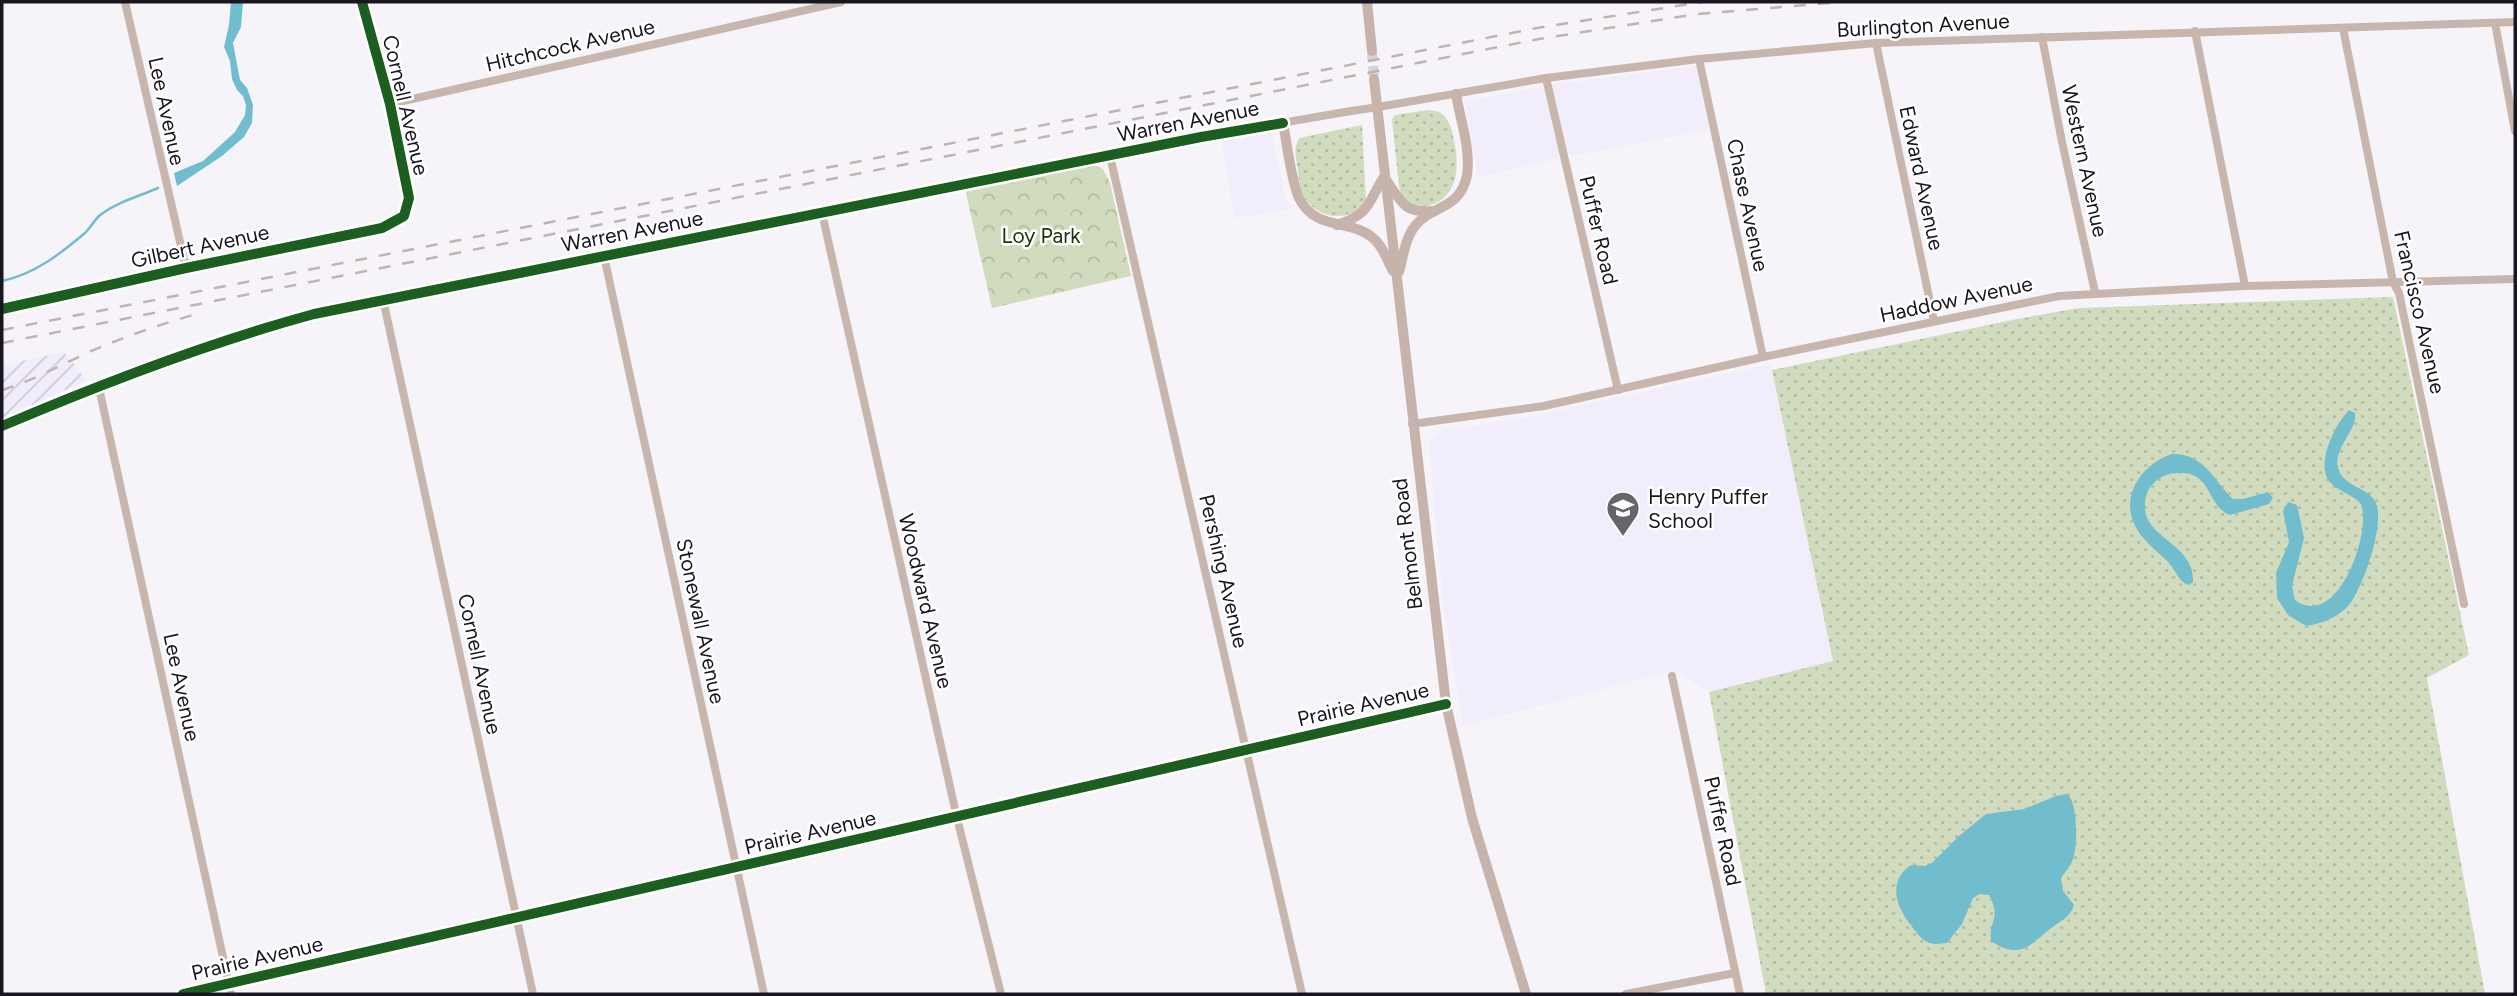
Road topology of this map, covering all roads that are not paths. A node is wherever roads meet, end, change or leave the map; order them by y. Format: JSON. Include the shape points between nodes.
{"nodes":[{"id":1,"x":125,"y":2,"type":"edge"},
{"id":2,"x":362,"y":2,"type":"edge"},
{"id":3,"x":841,"y":2,"type":"edge"},
{"id":4,"x":1367,"y":2,"type":"edge"},
{"id":5,"x":2515,"y":22,"type":"edge"},
{"id":6,"x":2495,"y":23,"type":"junction"},
{"id":7,"x":2343,"y":27,"type":"junction"},
{"id":8,"x":2195,"y":31,"type":"junction"},
{"id":9,"x":2042,"y":37,"type":"junction"},
{"id":10,"x":1876,"y":43,"type":"junction"},
{"id":11,"x":1372,"y":51,"type":"tunnel mouth"},
{"id":12,"x":1699,"y":59,"type":"junction"},
{"id":13,"x":1546,"y":78,"type":"junction"},
{"id":14,"x":1374,"y":79,"type":"tunnel mouth"},
{"id":15,"x":1456,"y":94,"type":"junction"},
{"id":16,"x":390,"y":104,"type":"junction"},
{"id":17,"x":1378,"y":107,"type":"joint"},
{"id":18,"x":1283,"y":122,"type":"junction"},
{"id":19,"x":2515,"y":131,"type":"edge"},
{"id":20,"x":1110,"y":156,"type":"junction"},
{"id":21,"x":1384,"y":176,"type":"junction"},
{"id":22,"x":1439,"y":210,"type":"junction"},
{"id":23,"x":822,"y":214,"type":"junction"},
{"id":24,"x":404,"y":216,"type":"joint"},
{"id":25,"x":1337,"y":225,"type":"junction"},
{"id":26,"x":604,"y":256,"type":"junction"},
{"id":27,"x":186,"y":268,"type":"junction"},
{"id":28,"x":1397,"y":279,"type":"junction"},
{"id":29,"x":2515,"y":279,"type":"edge"},
{"id":30,"x":2393,"y":282,"type":"junction"},
{"id":31,"x":2245,"y":286,"type":"junction"},
{"id":32,"x":2095,"y":292,"type":"junction"},
{"id":33,"x":383,"y":299,"type":"junction"},
{"id":34,"x":2,"y":309,"type":"edge"},
{"id":35,"x":1934,"y":321,"type":"junction"},
{"id":36,"x":1763,"y":357,"type":"junction"},
{"id":37,"x":99,"y":388,"type":"junction"},
{"id":38,"x":1618,"y":390,"type":"junction"},
{"id":39,"x":1412,"y":424,"type":"junction"},
{"id":40,"x":2,"y":426,"type":"edge"},
{"id":41,"x":2464,"y":604,"type":"dead end"},
{"id":42,"x":1672,"y":676,"type":"dead end"},
{"id":43,"x":1446,"y":704,"type":"junction"},
{"id":44,"x":1247,"y":750,"type":"junction"},
{"id":45,"x":957,"y":818,"type":"junction"},
{"id":46,"x":737,"y":869,"type":"junction"},
{"id":47,"x":517,"y":919,"type":"junction"},
{"id":48,"x":1735,"y":973,"type":"junction"},
{"id":49,"x":228,"y":984,"type":"junction"},
{"id":50,"x":183,"y":994,"type":"edge"},
{"id":51,"x":230,"y":994,"type":"edge"},
{"id":52,"x":533,"y":994,"type":"edge"},
{"id":53,"x":764,"y":994,"type":"edge"},
{"id":54,"x":1001,"y":994,"type":"edge"},
{"id":55,"x":1302,"y":994,"type":"edge"},
{"id":56,"x":1526,"y":994,"type":"edge"},
{"id":57,"x":1626,"y":994,"type":"edge"},
{"id":58,"x":1740,"y":994,"type":"edge"}],
"edges":[{"from":1,"to":27,"type":"street","name":"Lee Avenue"},
{"from":2,"to":16,"type":"street","name":"Cornell Avenue"},
{"from":3,"to":16,"type":"street","name":"Hitchcock Avenue"},
{"from":4,"to":11,"type":"main road"},
{"from":5,"to":6,"type":"street","name":"Burlington Avenue"},
{"from":6,"to":7,"type":"street","name":"Burlington Avenue"},
{"from":6,"to":19,"type":"street"},
{"from":7,"to":8,"type":"street","name":"Burlington Avenue"},
{"from":7,"to":30,"type":"street","name":"Francisco Avenue"},
{"from":8,"to":9,"type":"street","name":"Burlington Avenue"},
{"from":8,"to":31,"type":"street"},
{"from":9,"to":10,"type":"street","name":"Burlington Avenue"},
{"from":9,"to":32,"type":"street","name":"Western Avenue"},
{"from":10,"to":12,"type":"street","name":"Burlington Avenue"},
{"from":10,"to":35,"type":"street","name":"Edward Avenue"},
{"from":12,"to":13,"type":"street","name":"Burlington Avenue"},
{"from":12,"to":36,"type":"street","name":"Chase Avenue"},
{"from":13,"to":15,"type":"street","name":"Burlington Avenue"},
{"from":13,"to":38,"type":"street","name":"Puffer Road"},
{"from":14,"to":21,"type":"main road","name":"Belmont Road"},
{"from":15,"to":17,"type":"street","name":"Burlington Avenue"},
{"from":15,"to":22,"type":"main road","via":[[1466,176],[1458,195]]},
{"from":16,"to":24,"type":"street","name":"Cornell Avenue","via":[[409,198]]},
{"from":17,"to":18,"type":"street","name":"Warren Avenue","bridge":true},
{"from":18,"to":20,"type":"street","name":"Warren Avenue"},
{"from":18,"to":25,"type":"main road","via":[[1298,196],[1318,219]]},
{"from":20,"to":23,"type":"street","name":"Warren Avenue"},
{"from":20,"to":44,"type":"street","name":"Pershing Avenue"},
{"from":21,"to":22,"type":"main road","via":[[1409,209]]},
{"from":21,"to":25,"type":"main road","via":[[1365,211]]},
{"from":21,"to":28,"type":"main road","name":"Belmont Road"},
{"from":22,"to":28,"type":"main road","via":[[1422,219],[1410,233]]},
{"from":23,"to":26,"type":"street","name":"Warren Avenue"},
{"from":23,"to":45,"type":"street","name":"Woodward Avenue"},
{"from":24,"to":27,"type":"street","name":"Gilbert Avenue","via":[[382,228]]},
{"from":25,"to":28,"type":"main road","via":[[1375,238]]},
{"from":26,"to":33,"type":"street","name":"Warren Avenue"},
{"from":26,"to":46,"type":"street","name":"Stonewall Avenue"},
{"from":27,"to":34,"type":"street","name":"Gilbert Avenue"},
{"from":28,"to":39,"type":"main road","name":"Belmont Road"},
{"from":29,"to":30,"type":"street","name":"Haddow Avenue"},
{"from":30,"to":31,"type":"street","name":"Haddow Avenue"},
{"from":30,"to":41,"type":"street","name":"Francisco Avenue"},
{"from":31,"to":32,"type":"street","name":"Haddow Avenue"},
{"from":32,"to":35,"type":"street","name":"Haddow Avenue"},
{"from":33,"to":37,"type":"street","name":"Warren Avenue","via":[[264,328]]},
{"from":33,"to":47,"type":"street","name":"Cornell Avenue"},
{"from":35,"to":36,"type":"street","name":"Haddow Avenue"},
{"from":36,"to":38,"type":"street","name":"Haddow Avenue"},
{"from":37,"to":40,"type":"street","name":"Warren Avenue"},
{"from":37,"to":49,"type":"street","name":"Lee Avenue"},
{"from":38,"to":39,"type":"street","name":"Haddow Avenue","via":[[1544,406]]},
{"from":39,"to":43,"type":"main road","name":"Belmont Road"},
{"from":42,"to":48,"type":"street","name":"Puffer Road"},
{"from":43,"to":44,"type":"street","name":"Prairie Avenue"},
{"from":43,"to":56,"type":"main road","name":"Belmont Road","via":[[1472,818]]},
{"from":44,"to":45,"type":"street","name":"Prairie Avenue"},
{"from":44,"to":55,"type":"street","name":"Pershing Avenue"},
{"from":45,"to":46,"type":"street","name":"Prairie Avenue"},
{"from":45,"to":54,"type":"street","name":"Woodward Avenue"},
{"from":46,"to":47,"type":"street","name":"Prairie Avenue"},
{"from":46,"to":53,"type":"street","name":"Stonewall Avenue"},
{"from":47,"to":49,"type":"street","name":"Prairie Avenue"},
{"from":47,"to":52,"type":"street","name":"Cornell Avenue"},
{"from":48,"to":57,"type":"street"},
{"from":48,"to":58,"type":"street","name":"Puffer Road"},
{"from":49,"to":50,"type":"street","name":"Prairie Avenue"},
{"from":49,"to":51,"type":"street","name":"Lee Avenue"}]}
